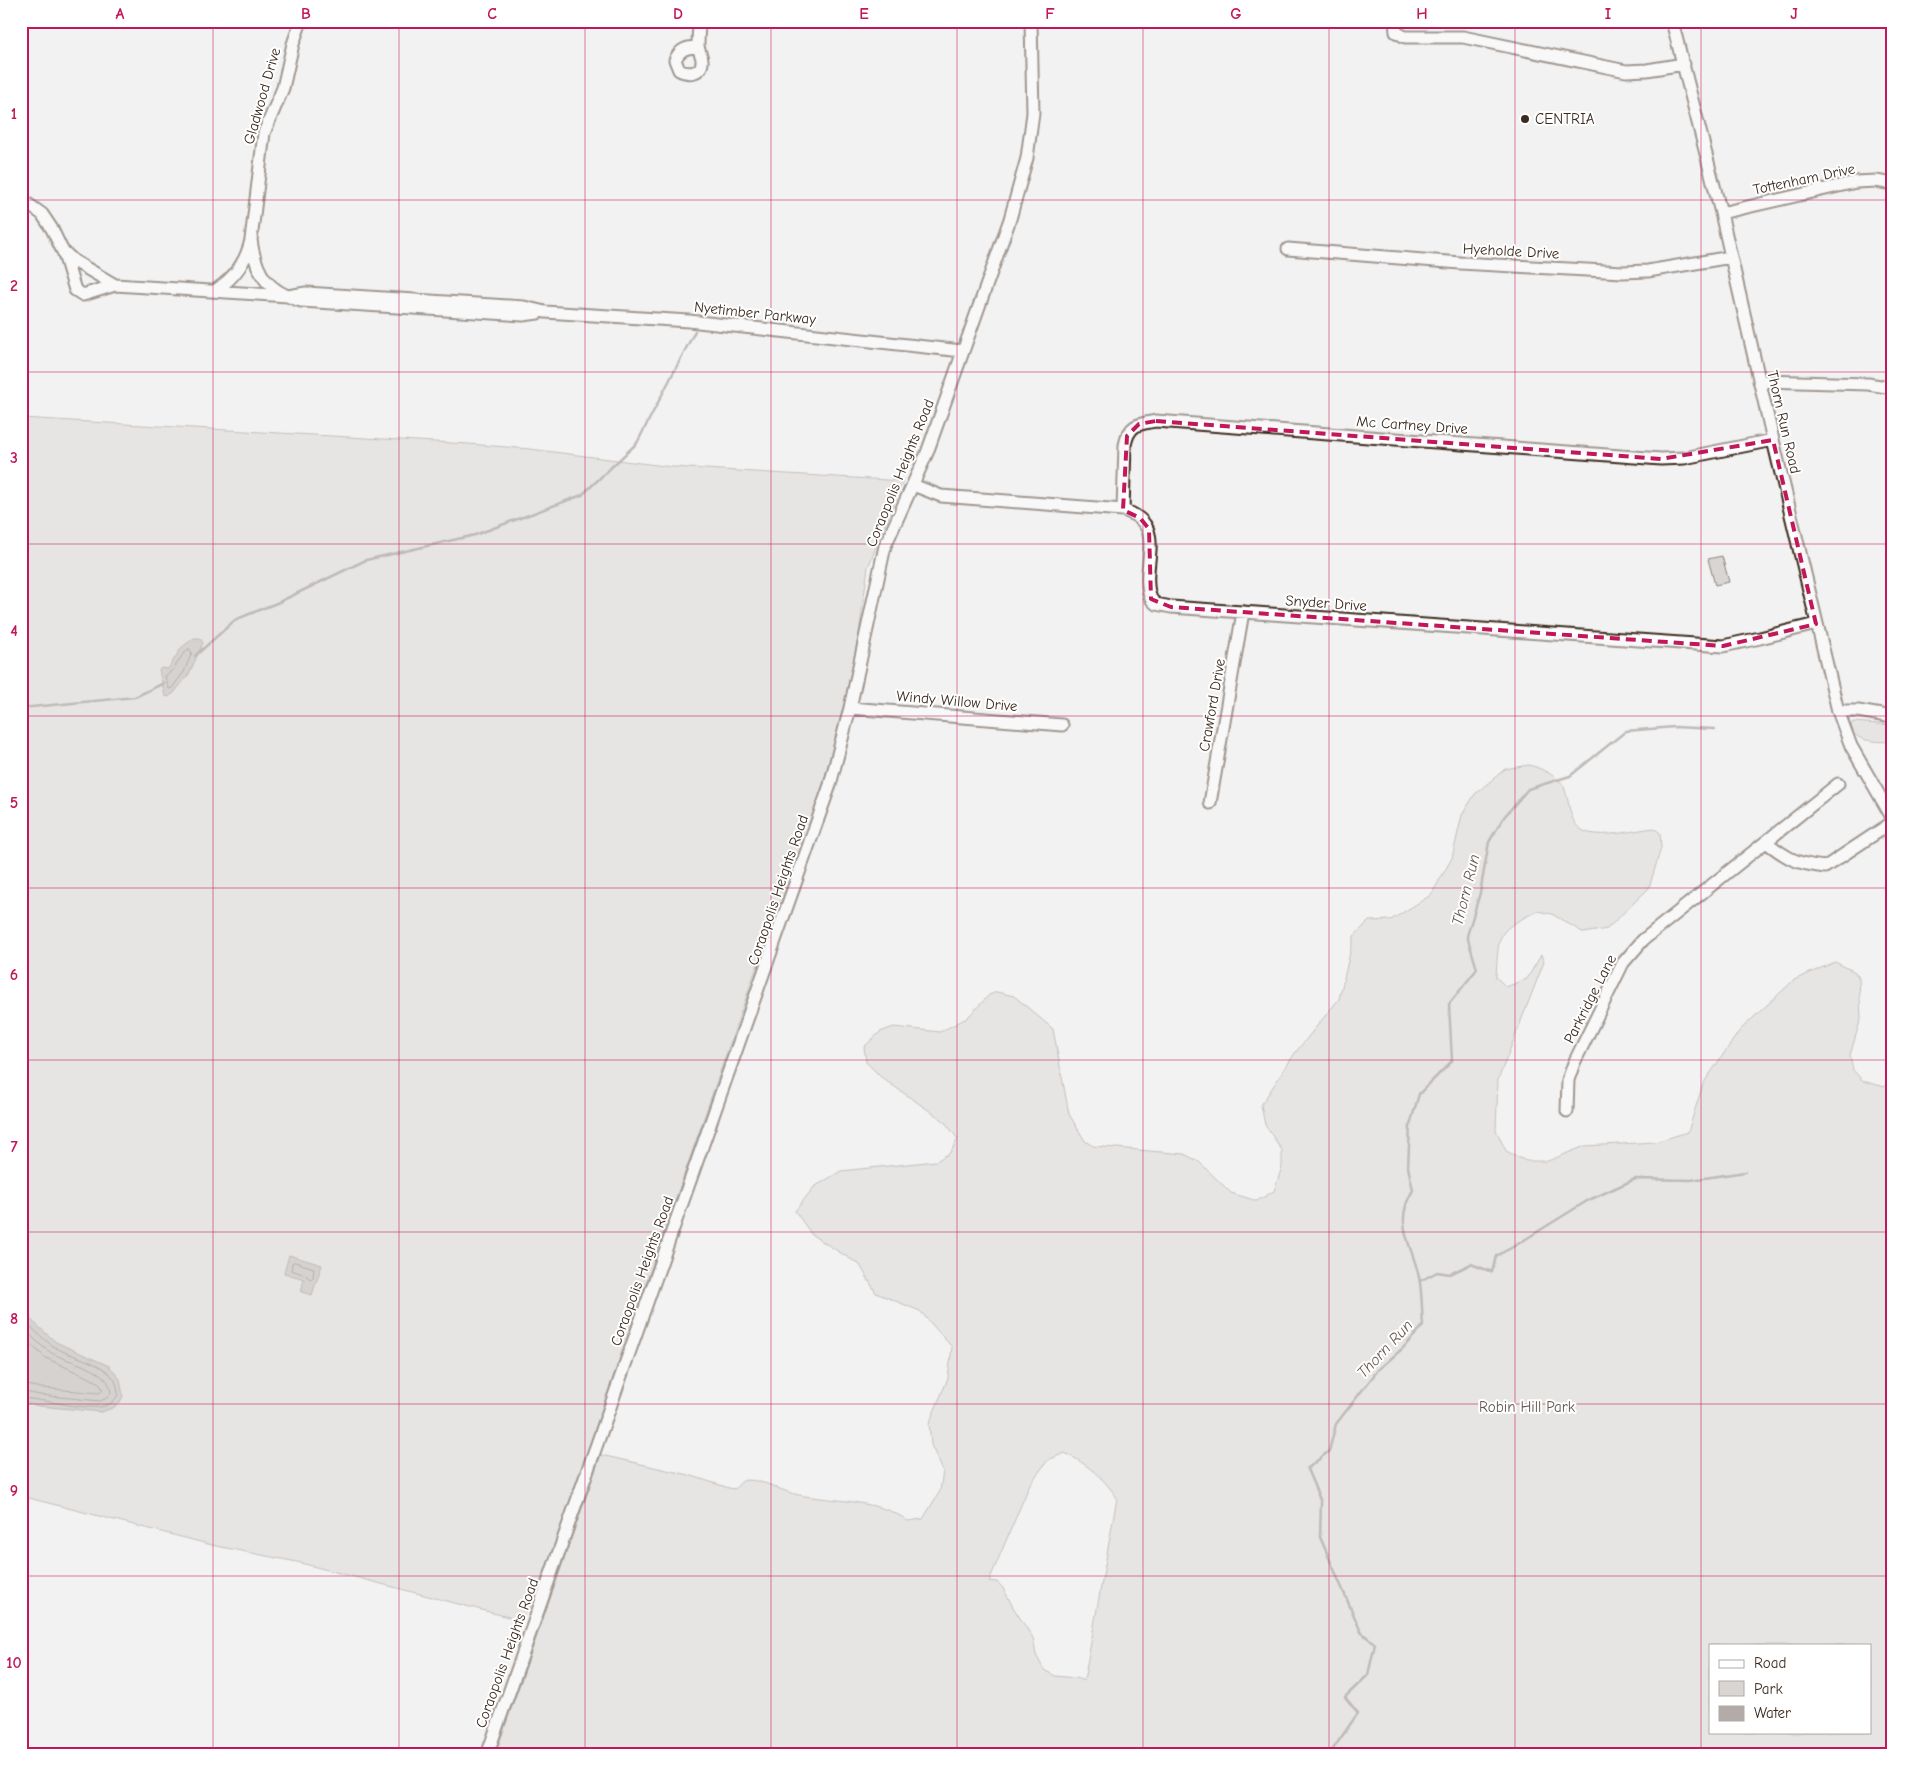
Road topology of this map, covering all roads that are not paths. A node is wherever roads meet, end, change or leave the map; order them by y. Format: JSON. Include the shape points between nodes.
{"nodes":[{"id":1,"x":301,"y":21,"type":"edge"},
{"id":2,"x":699,"y":21,"type":"edge"},
{"id":3,"x":1031,"y":21,"type":"edge"},
{"id":4,"x":1395,"y":21,"type":"edge"},
{"id":5,"x":1672,"y":21,"type":"edge"},
{"id":6,"x":698,"y":47,"type":"dead end"},
{"id":7,"x":1684,"y":64,"type":"junction"},
{"id":8,"x":1893,"y":184,"type":"edge"},
{"id":9,"x":21,"y":199,"type":"edge"},
{"id":10,"x":1721,"y":213,"type":"junction"},
{"id":11,"x":251,"y":240,"type":"junction"},
{"id":12,"x":1288,"y":249,"type":"dead end"},
{"id":13,"x":62,"y":250,"type":"junction"},
{"id":14,"x":1731,"y":257,"type":"junction"},
{"id":15,"x":116,"y":285,"type":"junction"},
{"id":16,"x":216,"y":290,"type":"junction"},
{"id":17,"x":288,"y":296,"type":"junction"},
{"id":18,"x":962,"y":351,"type":"junction"},
{"id":19,"x":1759,"y":381,"type":"junction"},
{"id":20,"x":1893,"y":388,"type":"edge"},
{"id":21,"x":1772,"y":440,"type":"junction"},
{"id":22,"x":913,"y":485,"type":"junction"},
{"id":23,"x":1123,"y":510,"type":"junction"},
{"id":24,"x":1243,"y":612,"type":"junction"},
{"id":25,"x":1816,"y":624,"type":"junction"},
{"id":26,"x":850,"y":708,"type":"junction"},
{"id":27,"x":1838,"y":711,"type":"junction"},
{"id":28,"x":1893,"y":717,"type":"edge"},
{"id":29,"x":1062,"y":725,"type":"dead end"},
{"id":30,"x":1838,"y":784,"type":"dead end"},
{"id":31,"x":1210,"y":803,"type":"dead end"},
{"id":32,"x":1893,"y":820,"type":"edge"},
{"id":33,"x":1766,"y":842,"type":"junction"},
{"id":34,"x":1567,"y":1111,"type":"dead end"},
{"id":35,"x":487,"y":1755,"type":"edge"}],
"edges":[{"from":1,"to":11,"type":"street","name":"Gladwood Drive","via":[[282,88],[264,133]]},
{"from":2,"to":6,"type":"street"},
{"from":3,"to":18,"type":"street","name":"Coraopolis Heights Road","via":[[1033,113],[1030,146],[1010,219]]},
{"from":4,"to":7,"type":"street","via":[[1396,32],[1405,37],[1463,37],[1626,71]]},
{"from":5,"to":7,"type":"street","name":"Thorn Run Road"},
{"from":7,"to":10,"type":"street","name":"Thorn Run Road"},
{"from":8,"to":10,"type":"street","name":"Tottenham Drive","via":[[1856,182]]},
{"from":9,"to":13,"type":"street","via":[[48,221]]},
{"from":10,"to":14,"type":"street","name":"Thorn Run Road"},
{"from":11,"to":16,"type":"street","name":"Gladwood Drive","via":[[236,273]]},
{"from":11,"to":17,"type":"street","name":"Gladwood Drive","via":[[261,276]]},
{"from":12,"to":14,"type":"street","name":"Hyeholde Drive","via":[[1623,272]]},
{"from":13,"to":15,"type":"street","via":[[74,261]]},
{"from":13,"to":15,"type":"street","via":[[75,290],[83,295]]},
{"from":14,"to":19,"type":"street","name":"Thorn Run Road"},
{"from":15,"to":16,"type":"street","name":"Nyetimber Parkway"},
{"from":16,"to":17,"type":"street","name":"Nyetimber Parkway"},
{"from":17,"to":18,"type":"street","name":"Nyetimber Parkway","via":[[306,302],[689,321]]},
{"from":18,"to":22,"type":"street","name":"Coraopolis Heights Road"},
{"from":19,"to":20,"type":"street","via":[[1868,384]]},
{"from":19,"to":21,"type":"street","name":"Thorn Run Road"},
{"from":21,"to":23,"type":"street","name":"Mc Cartney Drive","via":[[1684,458],[1661,459],[1156,421],[1139,424],[1127,436]]},
{"from":21,"to":25,"type":"street","name":"Thorn Run Road"},
{"from":22,"to":23,"type":"street","name":"Snyder Drive","via":[[934,495],[953,498]]},
{"from":22,"to":26,"type":"street","name":"Coraopolis Heights Road","via":[[885,546]]},
{"from":23,"to":24,"type":"street","name":"Snyder Drive","via":[[1140,518],[1149,529],[1148,584],[1151,599],[1156,604]]},
{"from":24,"to":25,"type":"street","name":"Snyder Drive","via":[[1723,646]]},
{"from":24,"to":31,"type":"street","name":"Crawford Drive"},
{"from":25,"to":27,"type":"street","name":"Thorn Run Road"},
{"from":26,"to":29,"type":"street","name":"Windy Willow Drive"},
{"from":26,"to":35,"type":"street","name":"Coraopolis Heights Road","via":[[830,785],[803,865]]},
{"from":27,"to":28,"type":"street"},
{"from":27,"to":32,"type":"street","name":"Thorn Run Road","via":[[1850,746]]},
{"from":30,"to":33,"type":"street","name":"Parkridge Lane"},
{"from":32,"to":33,"type":"street","via":[[1825,868],[1786,858]]},
{"from":33,"to":34,"type":"street","name":"Parkridge Lane","via":[[1643,940],[1623,963],[1568,1080]]}]}
